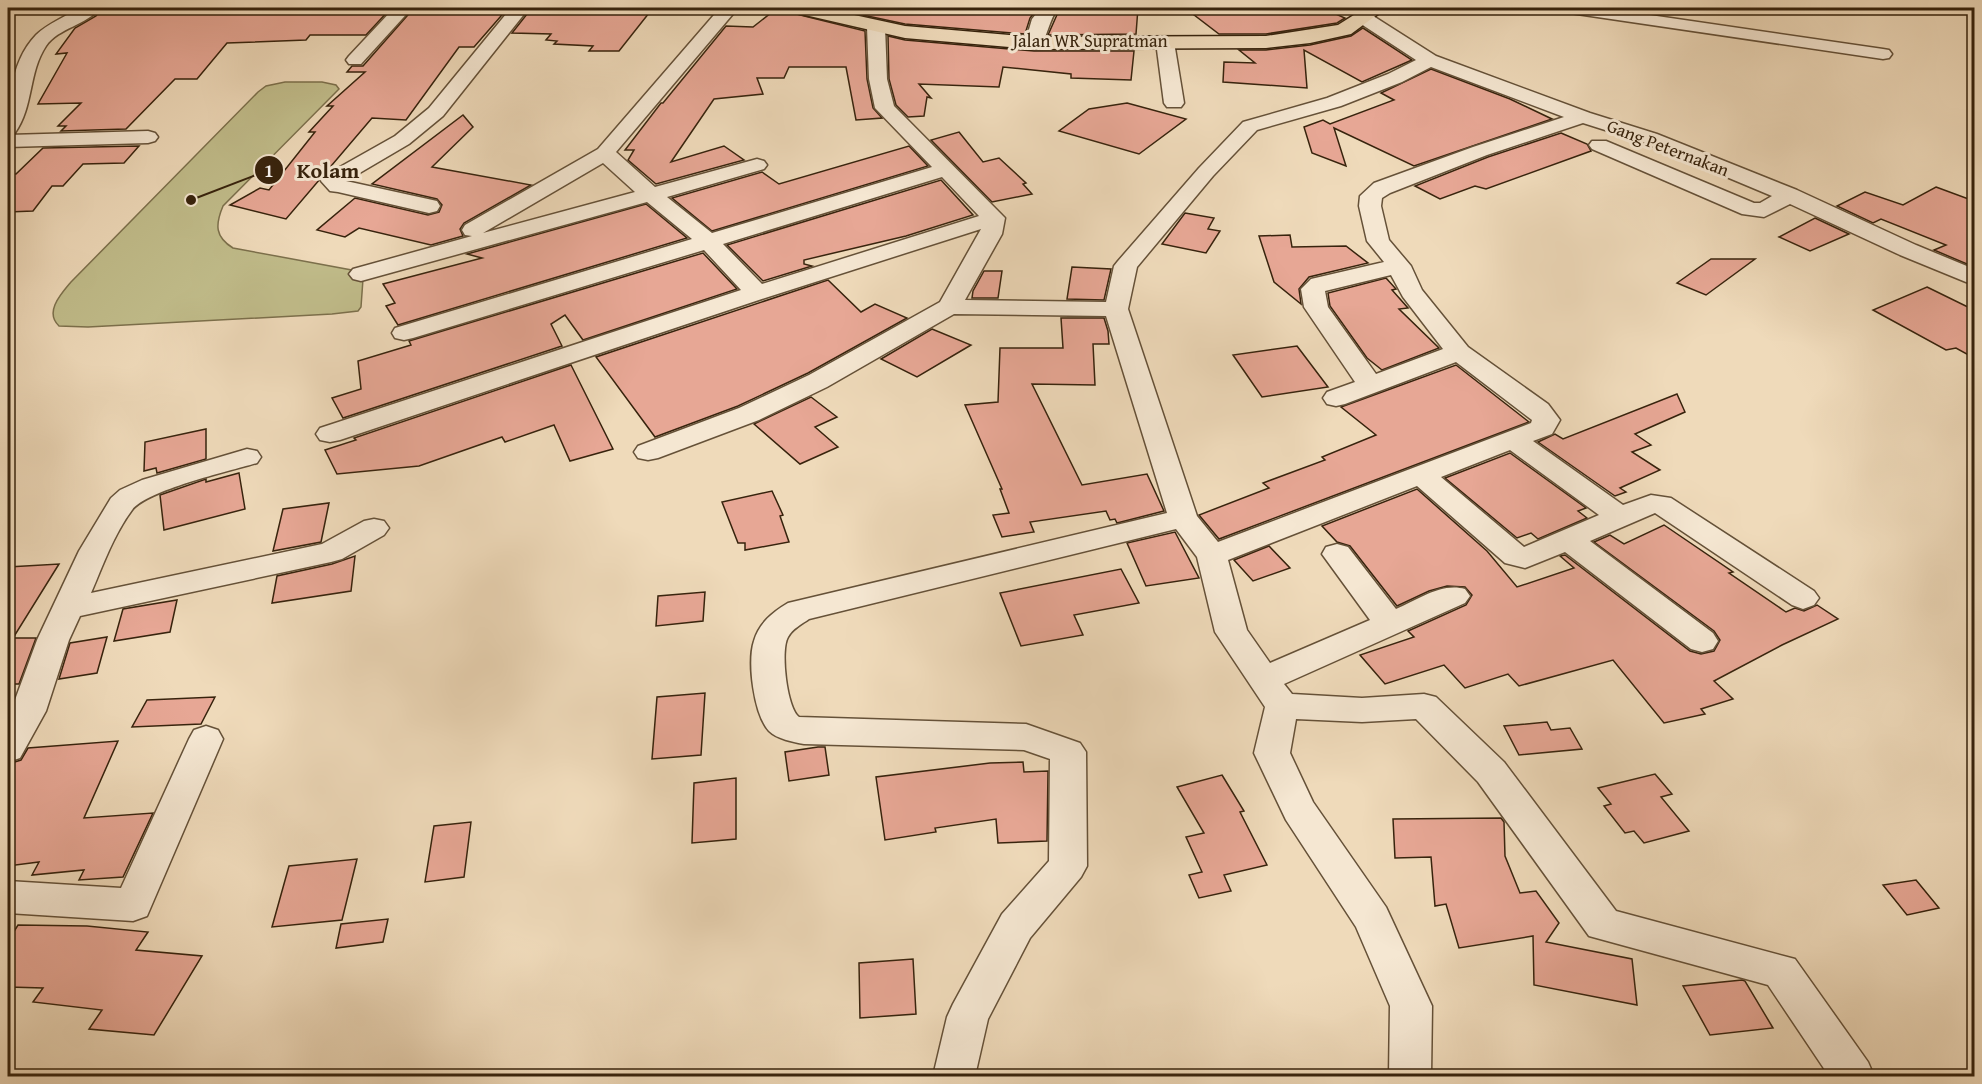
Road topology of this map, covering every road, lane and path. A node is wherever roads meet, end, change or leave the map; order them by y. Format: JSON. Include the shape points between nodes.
{"nodes":[{"id":1,"x":91,"y":8,"type":"edge"},
{"id":2,"x":403,"y":8,"type":"edge"},
{"id":3,"x":520,"y":8,"type":"edge"},
{"id":4,"x":729,"y":8,"type":"edge"},
{"id":5,"x":799,"y":8,"type":"edge"},
{"id":6,"x":1049,"y":8,"type":"edge"},
{"id":7,"x":1570,"y":8,"type":"edge"},
{"id":8,"x":1371,"y":13,"type":"edge"},
{"id":9,"x":876,"y":27,"type":"junction"},
{"id":10,"x":1165,"y":42,"type":"junction"},
{"id":11,"x":1034,"y":43,"type":"junction"},
{"id":12,"x":1882,"y":54,"type":"dead end"},
{"id":13,"x":355,"y":60,"type":"dead end"},
{"id":14,"x":1430,"y":60,"type":"junction"},
{"id":15,"x":1174,"y":103,"type":"dead end"},
{"id":16,"x":1583,"y":117,"type":"junction"},
{"id":17,"x":8,"y":129,"type":"edge"},
{"id":18,"x":148,"y":137,"type":"dead end"},
{"id":19,"x":8,"y":141,"type":"edge"},
{"id":20,"x":1599,"y":145,"type":"dead end"},
{"id":21,"x":605,"y":153,"type":"junction"},
{"id":22,"x":757,"y":165,"type":"dead end"},
{"id":23,"x":944,"y":170,"type":"junction"},
{"id":24,"x":649,"y":193,"type":"junction"},
{"id":25,"x":1789,"y":195,"type":"junction"},
{"id":26,"x":429,"y":206,"type":"dead end"},
{"id":27,"x":994,"y":219,"type":"junction"},
{"id":28,"x":708,"y":241,"type":"junction"},
{"id":29,"x":439,"y":251,"type":"junction"},
{"id":30,"x":1399,"y":266,"type":"junction"},
{"id":31,"x":1971,"y":270,"type":"edge"},
{"id":32,"x":361,"y":273,"type":"dead end"},
{"id":33,"x":757,"y":293,"type":"junction"},
{"id":34,"x":949,"y":308,"type":"junction"},
{"id":35,"x":1116,"y":309,"type":"junction"},
{"id":36,"x":404,"y":333,"type":"dead end"},
{"id":37,"x":1459,"y":352,"type":"junction"},
{"id":38,"x":1370,"y":384,"type":"junction"},
{"id":39,"x":1336,"y":398,"type":"dead end"},
{"id":40,"x":330,"y":434,"type":"dead end"},
{"id":41,"x":1514,"y":439,"type":"junction"},
{"id":42,"x":648,"y":452,"type":"dead end"},
{"id":43,"x":247,"y":457,"type":"dead end"},
{"id":44,"x":1421,"y":475,"type":"junction"},
{"id":45,"x":1620,"y":517,"type":"junction"},
{"id":46,"x":1183,"y":518,"type":"junction"},
{"id":47,"x":374,"y":528,"type":"dead end"},
{"id":48,"x":1569,"y":540,"type":"junction"},
{"id":49,"x":1336,"y":554,"type":"dead end"},
{"id":50,"x":1212,"y":555,"type":"junction"},
{"id":51,"x":1454,"y":596,"type":"dead end"},
{"id":52,"x":1803,"y":598,"type":"dead end"},
{"id":53,"x":68,"y":608,"type":"junction"},
{"id":54,"x":1390,"y":624,"type":"junction"},
{"id":55,"x":1702,"y":641,"type":"dead end"},
{"id":56,"x":1273,"y":692,"type":"junction"},
{"id":57,"x":206,"y":739,"type":"dead end"},
{"id":58,"x":8,"y":749,"type":"edge"},
{"id":59,"x":8,"y":897,"type":"edge"},
{"id":60,"x":954,"y":1077,"type":"edge"},
{"id":61,"x":1410,"y":1077,"type":"edge"},
{"id":62,"x":1853,"y":1077,"type":"edge"}],
"edges":[{"from":1,"to":17,"type":"street","via":[[43,38],[37,46],[27,66],[14,122]]},
{"from":2,"to":13,"type":"street"},
{"from":3,"to":26,"type":"street","via":[[436,112],[402,140],[332,182]]},
{"from":4,"to":21,"type":"street"},
{"from":5,"to":9,"type":"highway","name":"Jalan WR Supratman"},
{"from":6,"to":11,"type":"street","via":[[1041,19]]},
{"from":7,"to":12,"type":"street"},
{"from":8,"to":10,"type":"highway","name":"Jalan WR Supratman","via":[[1344,30],[1310,37],[1266,42]]},
{"from":8,"to":14,"type":"street","name":"Gang Peternakan","via":[[1389,36]]},
{"from":9,"to":11,"type":"highway","name":"Jalan WR Supratman","via":[[954,38]]},
{"from":9,"to":23,"type":"street","via":[[878,79],[885,108]]},
{"from":10,"to":11,"type":"highway","name":"Jalan WR Supratman"},
{"from":10,"to":15,"type":"street"},
{"from":14,"to":16,"type":"street","name":"Gang Peternakan"},
{"from":14,"to":35,"type":"street","via":[[1334,102],[1250,126],[1126,266]]},
{"from":16,"to":25,"type":"street","name":"Gang Peternakan","via":[[1650,138]]},
{"from":16,"to":30,"type":"street","via":[[1406,178],[1371,196],[1378,241]]},
{"from":18,"to":19,"type":"street"},
{"from":20,"to":25,"type":"street","via":[[1750,209],[1764,210]]},
{"from":21,"to":24,"type":"street"},
{"from":21,"to":29,"type":"street"},
{"from":22,"to":24,"type":"street"},
{"from":23,"to":27,"type":"street"},
{"from":23,"to":28,"type":"street"},
{"from":24,"to":28,"type":"street"},
{"from":24,"to":29,"type":"street"},
{"from":25,"to":31,"type":"street","name":"Gang Peternakan","via":[[1908,250]]},
{"from":27,"to":33,"type":"street"},
{"from":27,"to":34,"type":"street","via":[[991,234]]},
{"from":28,"to":33,"type":"street"},
{"from":28,"to":36,"type":"street"},
{"from":29,"to":32,"type":"street"},
{"from":30,"to":37,"type":"street","via":[[1411,292]]},
{"from":30,"to":38,"type":"street","via":[[1319,284],[1313,289],[1316,307]]},
{"from":33,"to":40,"type":"street"},
{"from":34,"to":35,"type":"street"},
{"from":34,"to":42,"type":"street","via":[[749,414]]},
{"from":35,"to":46,"type":"street"},
{"from":37,"to":38,"type":"street"},
{"from":37,"to":41,"type":"street","via":[[1539,410],[1546,420],[1542,428]]},
{"from":38,"to":39,"type":"street"},
{"from":41,"to":44,"type":"street"},
{"from":41,"to":45,"type":"street"},
{"from":43,"to":53,"type":"street","via":[[130,496],[121,504],[94,551]]},
{"from":44,"to":48,"type":"street","via":[[1516,556],[1526,558]]},
{"from":44,"to":50,"type":"street"},
{"from":45,"to":48,"type":"street"},
{"from":45,"to":52,"type":"street","via":[[1651,504],[1665,504]]},
{"from":46,"to":50,"type":"street"},
{"from":46,"to":60,"type":"street","via":[[800,611],[780,623],[771,639],[768,650],[774,705],[778,719],[789,728],[1026,737],[1068,752],[1068,866],[1016,926],[968,1017]]},
{"from":47,"to":53,"type":"street","via":[[331,552]]},
{"from":48,"to":55,"type":"street"},
{"from":49,"to":54,"type":"street"},
{"from":50,"to":56,"type":"street","via":[[1231,632]]},
{"from":51,"to":54,"type":"street"},
{"from":53,"to":58,"type":"street","via":[[29,711]]},
{"from":54,"to":56,"type":"street"},
{"from":56,"to":61,"type":"street","via":[[1272,753],[1299,810],[1372,919],[1411,1006]]},
{"from":56,"to":62,"type":"street","via":[[1362,710],[1424,705],[1491,772],[1603,924],[1781,970]]},
{"from":57,"to":59,"type":"street","via":[[134,905]]}]}
